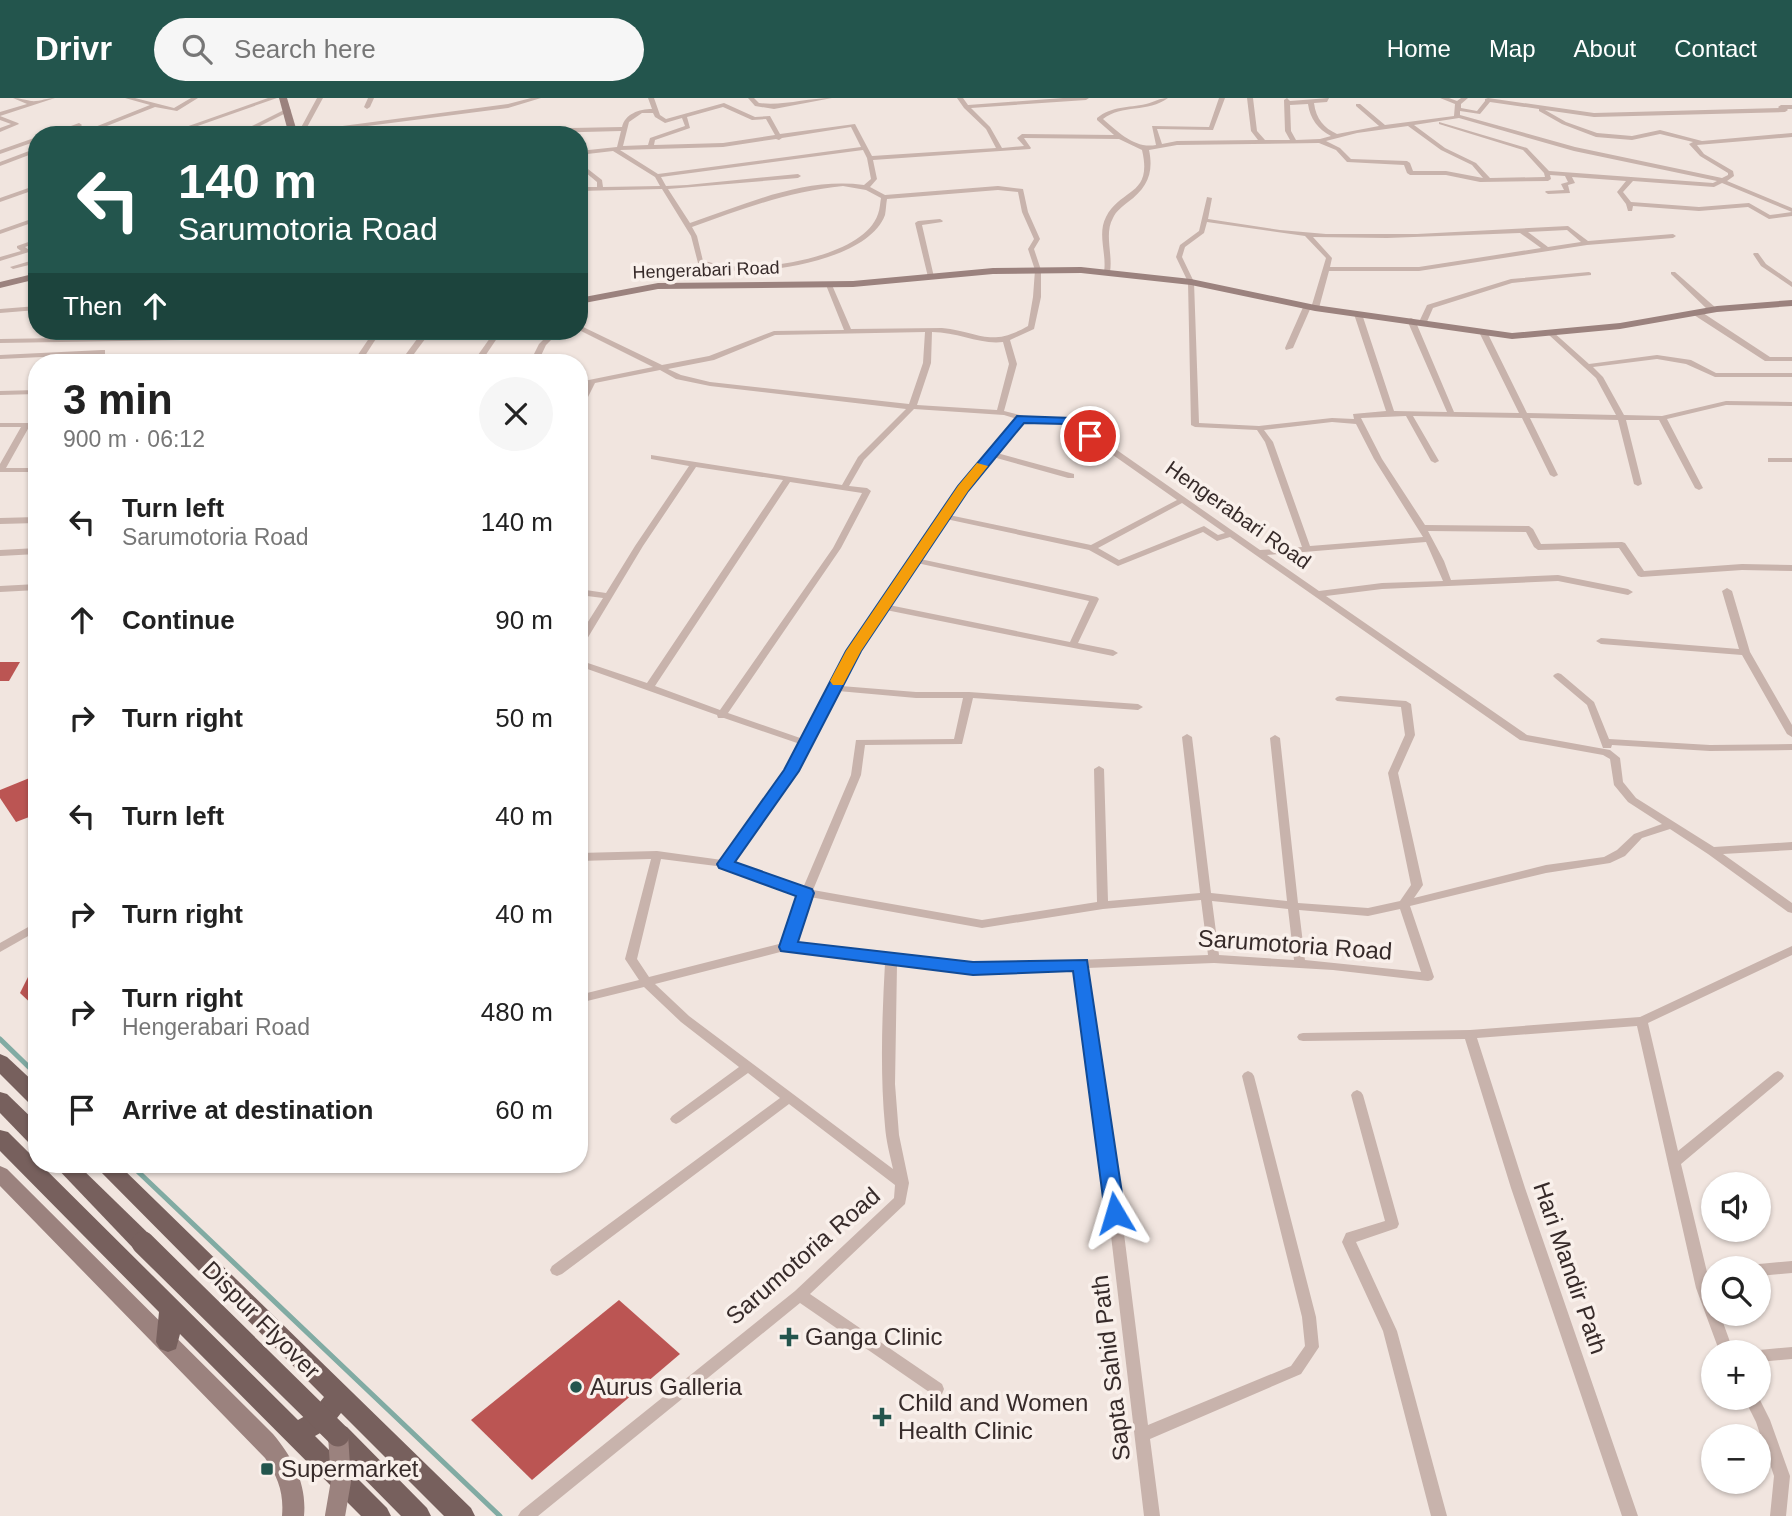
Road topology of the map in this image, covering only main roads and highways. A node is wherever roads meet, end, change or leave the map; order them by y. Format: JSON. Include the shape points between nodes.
{"nodes":[{"id":1,"x":283,"y":98,"type":"edge"},
{"id":2,"x":295,"y":126,"type":"edge"},
{"id":3,"x":28,"y":278,"type":"edge"},
{"id":4,"x":0,"y":285,"type":"edge"},
{"id":5,"x":588,"y":299,"type":"edge"},
{"id":6,"x":1792,"y":303,"type":"edge"},
{"id":7,"x":0,"y":1062,"type":"edge"},
{"id":8,"x":28,"y":1089,"type":"edge"},
{"id":9,"x":0,"y":1100,"type":"edge"},
{"id":10,"x":28,"y":1128,"type":"edge"},
{"id":11,"x":0,"y":1138,"type":"edge"},
{"id":12,"x":28,"y":1166,"type":"edge"},
{"id":13,"x":35,"y":1173,"type":"edge"},
{"id":14,"x":73,"y":1173,"type":"edge"},
{"id":15,"x":113,"y":1173,"type":"edge"},
{"id":16,"x":0,"y":1174,"type":"edge"},
{"id":17,"x":170,"y":1310,"type":"junction"},
{"id":18,"x":168,"y":1342,"type":"junction"},
{"id":19,"x":338,"y":1393,"type":"junction"},
{"id":20,"x":293,"y":1432,"type":"junction"},
{"id":21,"x":338,"y":1435,"type":"junction"},
{"id":22,"x":293,"y":1516,"type":"edge"},
{"id":23,"x":335,"y":1516,"type":"edge"},
{"id":24,"x":379,"y":1516,"type":"edge"},
{"id":25,"x":418,"y":1516,"type":"edge"},
{"id":26,"x":462,"y":1516,"type":"edge"}],
"edges":[{"from":1,"to":2,"type":"main road"},
{"from":3,"to":4,"type":"main road"},
{"from":5,"to":6,"type":"main road","name":"Hengerabari Road","via":[[659,286],[829,285],[1038,270],[1107,272],[1513,336]]},
{"from":7,"to":8,"type":"main road"},
{"from":9,"to":10,"type":"main road"},
{"from":11,"to":12,"type":"main road"},
{"from":13,"to":17,"type":"main road"},
{"from":14,"to":21,"type":"main road","name":"Dispur Flyover","bridge":true},
{"from":15,"to":19,"type":"main road"},
{"from":16,"to":18,"type":"main road"},
{"from":17,"to":18,"type":"main road"},
{"from":17,"to":20,"type":"main road"},
{"from":18,"to":22,"type":"main road","via":[[284,1462],[291,1482]]},
{"from":19,"to":20,"type":"main road","via":[[319,1423]]},
{"from":19,"to":26,"type":"main road"},
{"from":20,"to":24,"type":"main road"},
{"from":21,"to":23,"type":"main road","bridge":true,"via":[[341,1481]]},
{"from":21,"to":25,"type":"main road","name":"Dispur Flyover"}]}
